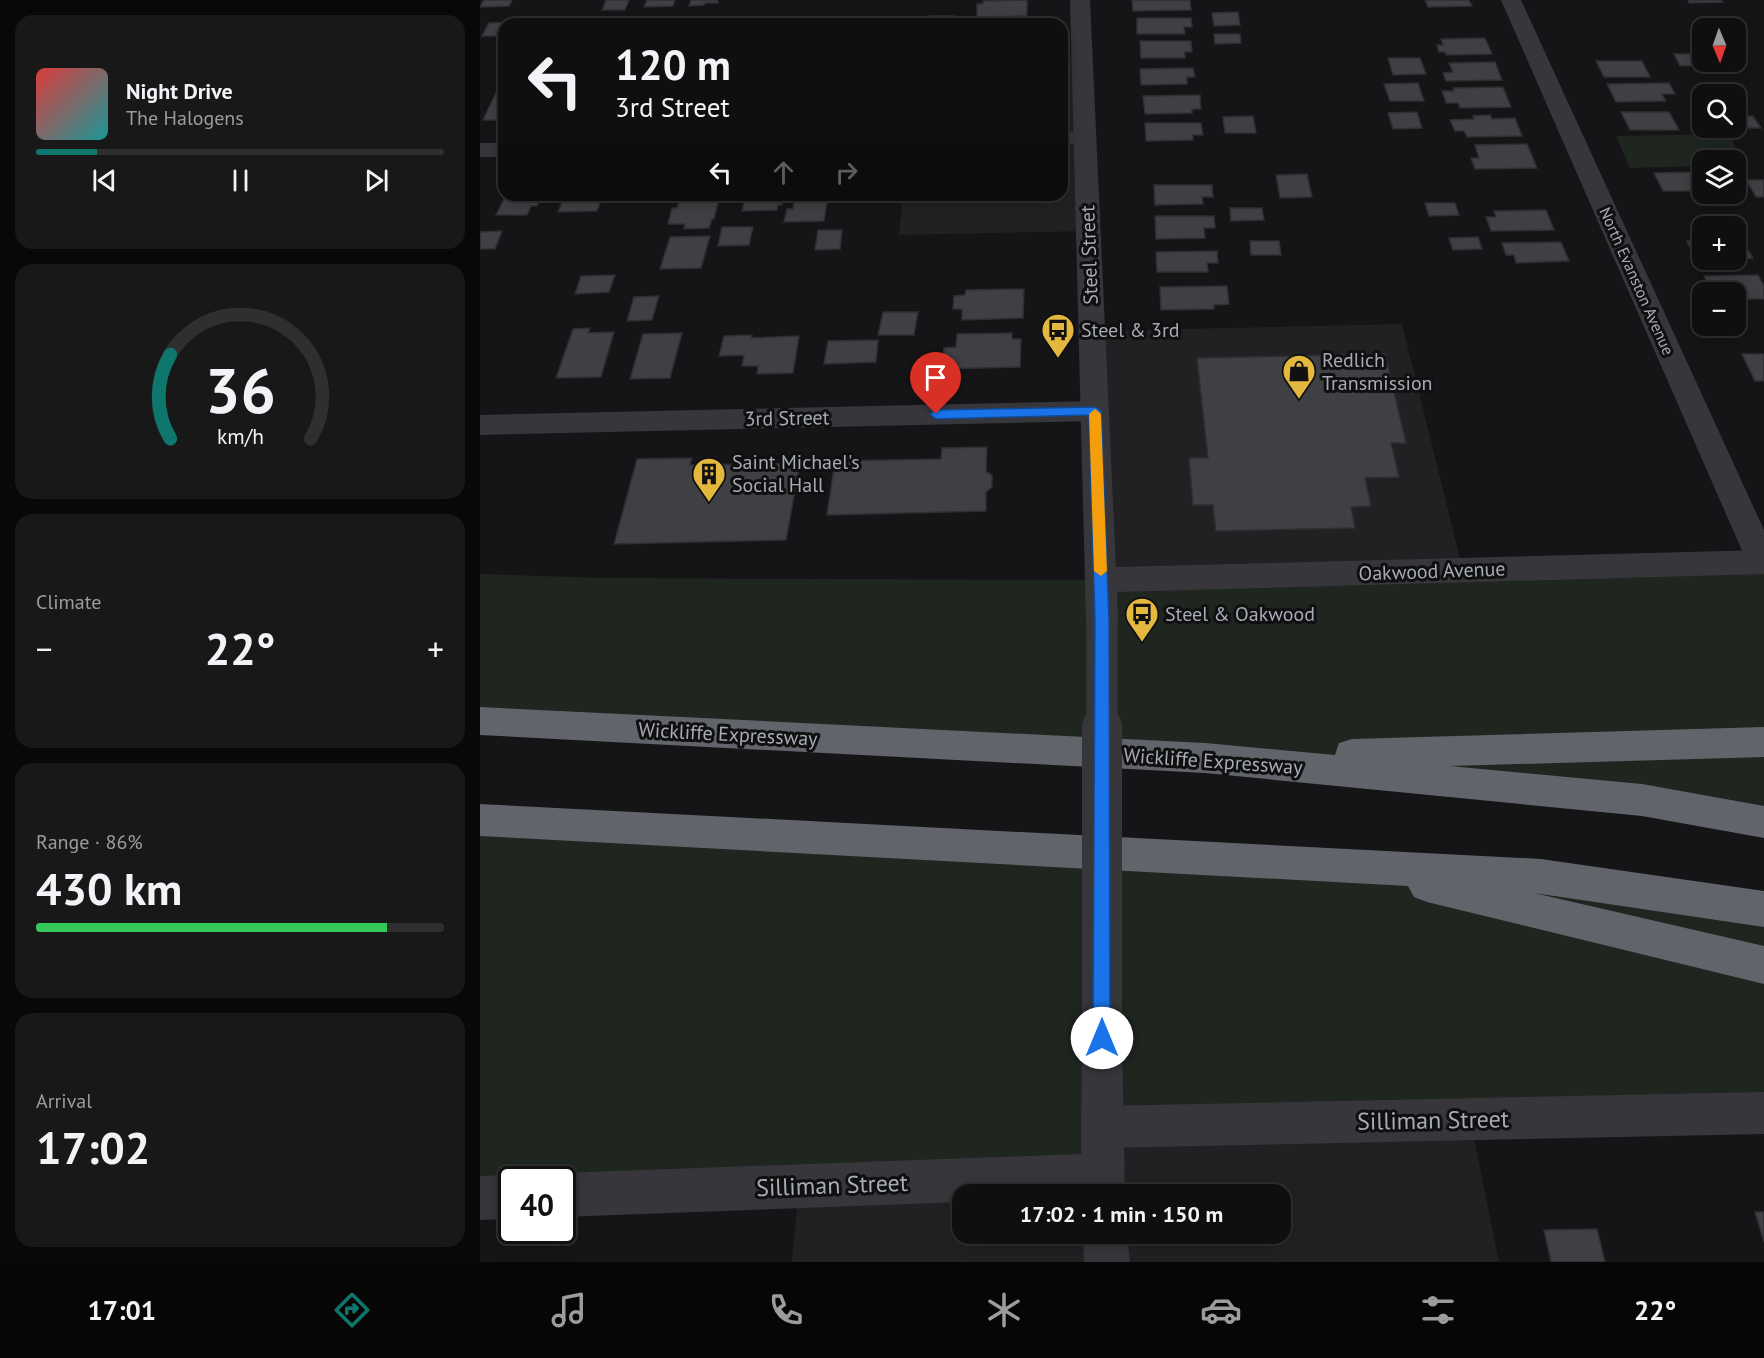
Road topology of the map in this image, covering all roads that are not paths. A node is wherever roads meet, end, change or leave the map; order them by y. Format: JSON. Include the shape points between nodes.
{"nodes":[{"id":1,"x":1080,"y":0,"type":"edge"},
{"id":2,"x":1511,"y":0,"type":"edge"},
{"id":3,"x":1073,"y":138,"type":"edge"},
{"id":4,"x":480,"y":150,"type":"edge"},
{"id":5,"x":498,"y":150,"type":"edge"},
{"id":6,"x":1095,"y":411,"type":"junction"},
{"id":7,"x":480,"y":425,"type":"edge"},
{"id":8,"x":1764,"y":562,"type":"edge"},
{"id":9,"x":1101,"y":580,"type":"junction"},
{"id":10,"x":480,"y":721,"type":"edge"},
{"id":11,"x":1764,"y":742,"type":"edge"},
{"id":12,"x":1205,"y":758,"type":"junction"},
{"id":13,"x":480,"y":820,"type":"edge"},
{"id":14,"x":1764,"y":822,"type":"edge"},
{"id":15,"x":1347,"y":866,"type":"junction"},
{"id":16,"x":1764,"y":909,"type":"edge"},
{"id":17,"x":1764,"y":965,"type":"edge"},
{"id":18,"x":1764,"y":1113,"type":"edge"},
{"id":19,"x":1102,"y":1127,"type":"junction"},
{"id":20,"x":1103,"y":1184,"type":"edge"},
{"id":21,"x":952,"y":1188,"type":"edge"},
{"id":22,"x":576,"y":1195,"type":"edge"},
{"id":23,"x":498,"y":1197,"type":"edge"},
{"id":24,"x":480,"y":1198,"type":"edge"},
{"id":25,"x":1106,"y":1244,"type":"edge"},
{"id":26,"x":1107,"y":1262,"type":"edge"}],
"edges":[{"from":1,"to":3,"type":"street","name":"Steel Street"},
{"from":2,"to":8,"type":"street","name":"North Evanston Avenue"},
{"from":3,"to":6,"type":"street","name":"Steel Street"},
{"from":4,"to":5,"type":"street"},
{"from":6,"to":7,"type":"street","name":"3rd Street"},
{"from":6,"to":9,"type":"street","name":"Steel Street"},
{"from":8,"to":9,"type":"street","name":"Oakwood Avenue"},
{"from":9,"to":19,"type":"street","name":"Steel Street","bridge":true},
{"from":10,"to":12,"type":"highway","name":"Wickliffe Expressway"},
{"from":11,"to":12,"type":"highway"},
{"from":12,"to":14,"type":"highway","name":"Wickliffe Expressway","via":[[1642,800]]},
{"from":13,"to":15,"type":"highway"},
{"from":15,"to":16,"type":"highway","via":[[1541,876]]},
{"from":15,"to":17,"type":"highway"},
{"from":18,"to":19,"type":"street","name":"Silliman Street"},
{"from":19,"to":20,"type":"street","name":"Steel Street"},
{"from":21,"to":22,"type":"street","name":"Silliman Street"},
{"from":23,"to":24,"type":"street"},
{"from":25,"to":26,"type":"street"}]}
